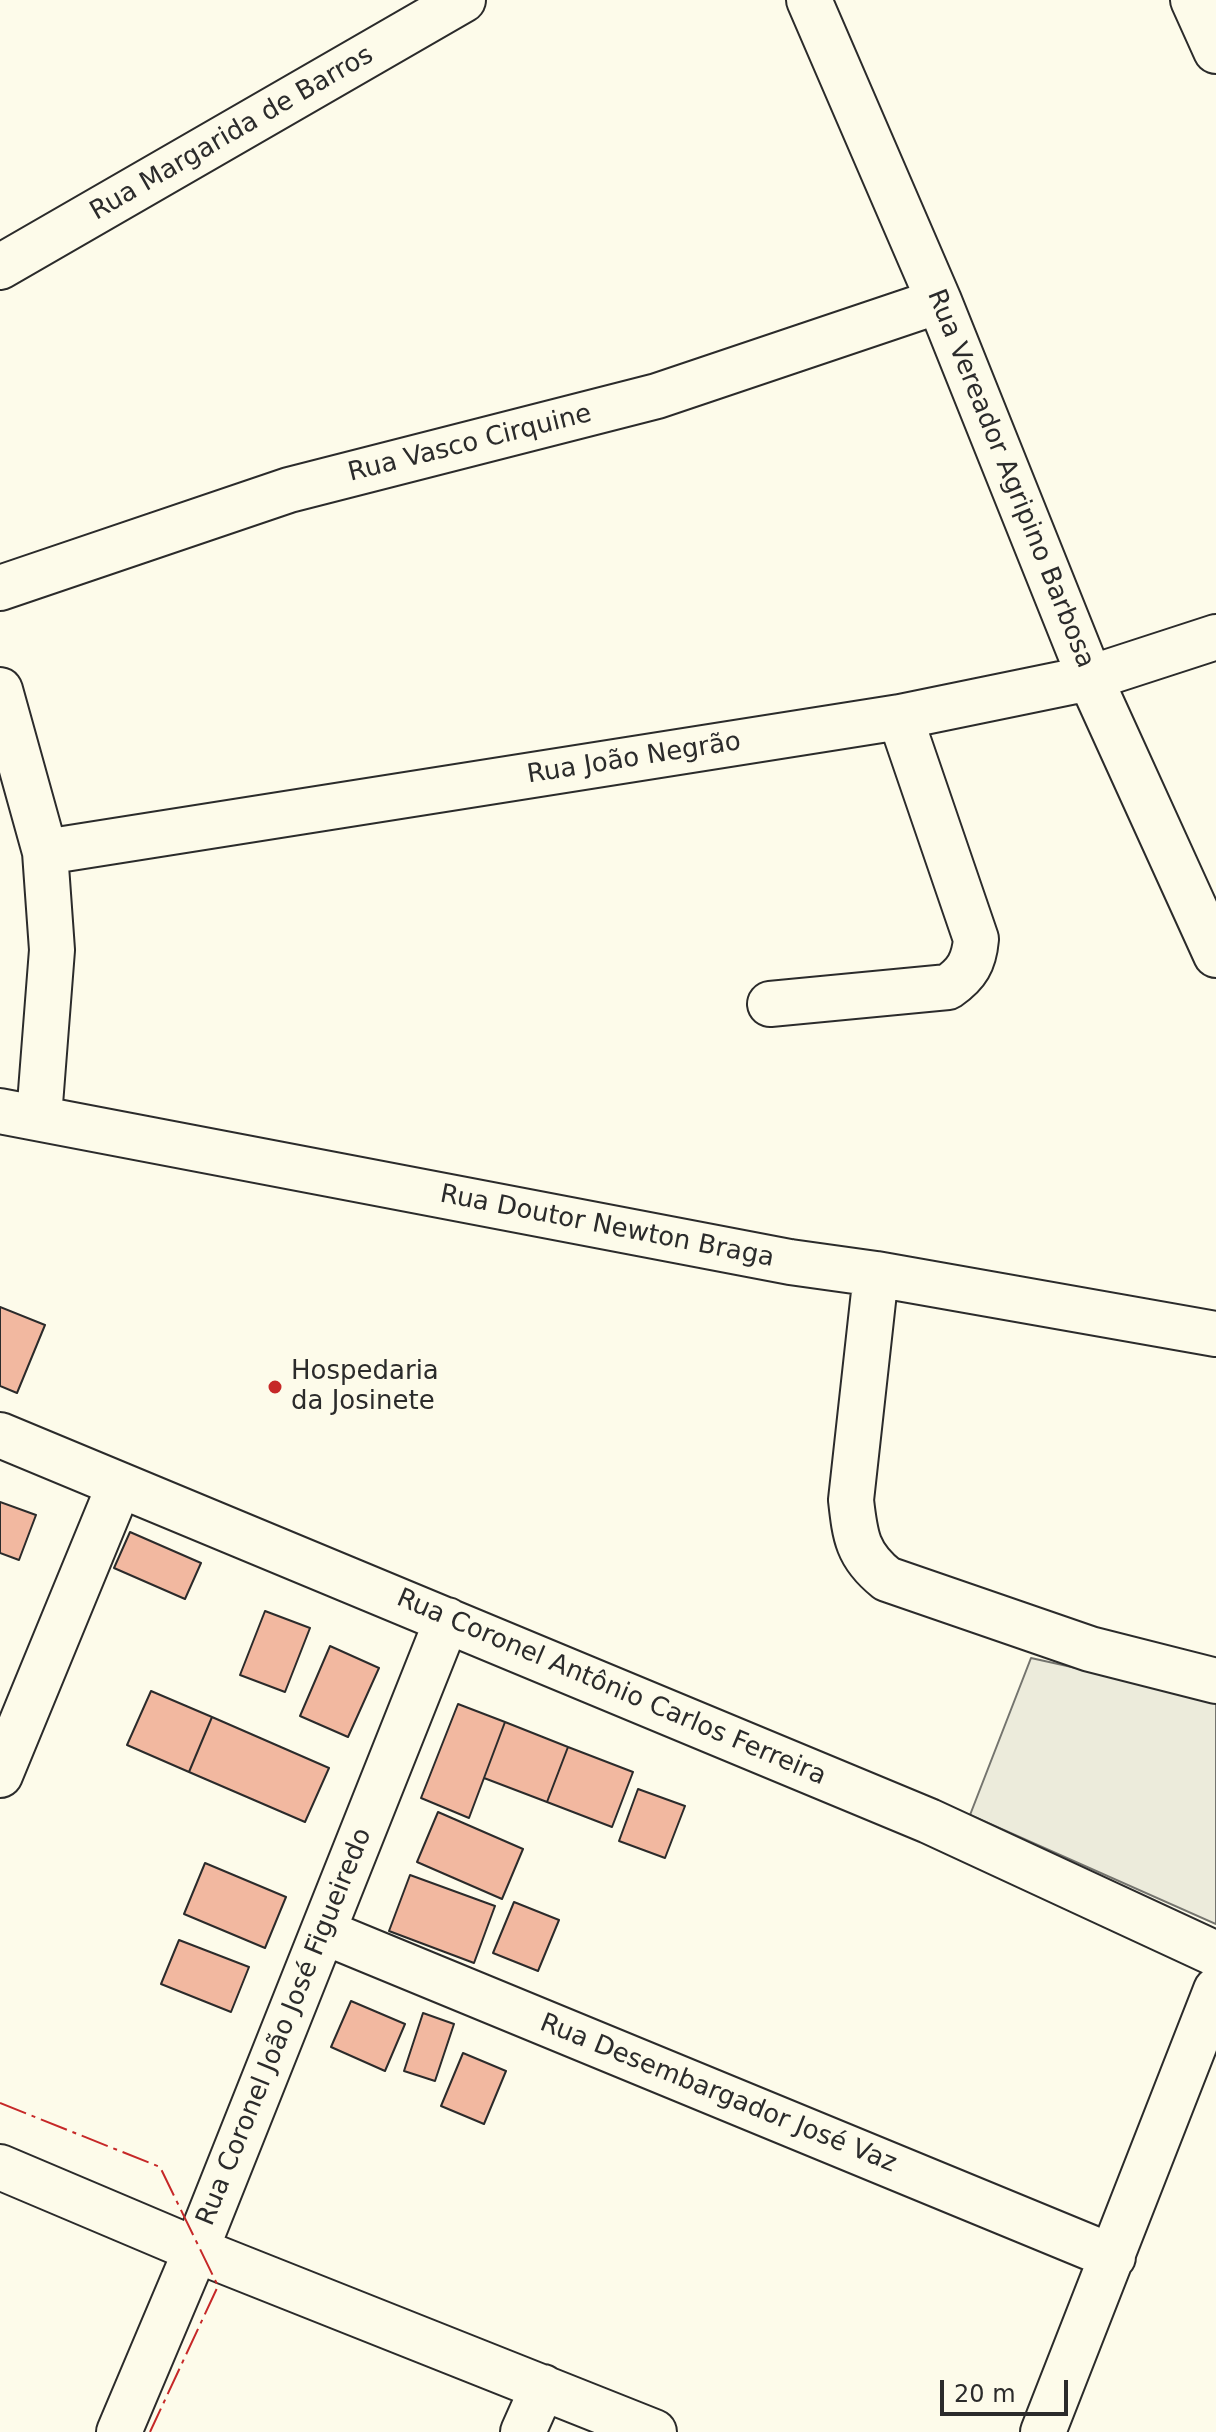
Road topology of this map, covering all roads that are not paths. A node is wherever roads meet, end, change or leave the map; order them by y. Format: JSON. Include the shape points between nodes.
{"nodes":[{"id":1,"x":463,"y":0,"type":"edge"},
{"id":2,"x":809,"y":0,"type":"edge"},
{"id":3,"x":1193,"y":0,"type":"edge"},
{"id":4,"x":1216,"y":51,"type":"edge"},
{"id":5,"x":0,"y":267,"type":"edge"},
{"id":6,"x":939,"y":301,"type":"junction"},
{"id":7,"x":0,"y":588,"type":"edge"},
{"id":8,"x":1216,"y":637,"type":"edge"},
{"id":9,"x":1090,"y":678,"type":"junction"},
{"id":10,"x":0,"y":690,"type":"edge"},
{"id":11,"x":900,"y":717,"type":"junction"},
{"id":12,"x":45,"y":852,"type":"junction"},
{"id":13,"x":1216,"y":955,"type":"edge"},
{"id":14,"x":770,"y":1004,"type":"dead end"},
{"id":15,"x":20,"y":1114,"type":"edge"},
{"id":16,"x":876,"y":1274,"type":"junction"},
{"id":17,"x":1216,"y":1334,"type":"edge"},
{"id":18,"x":0,"y":1435,"type":"edge"},
{"id":19,"x":119,"y":1486,"type":"junction"},
{"id":20,"x":447,"y":1620,"type":"junction"},
{"id":21,"x":1216,"y":1681,"type":"edge"},
{"id":22,"x":0,"y":1775,"type":"edge"},
{"id":23,"x":324,"y":1932,"type":"junction"},
{"id":24,"x":1216,"y":1954,"type":"edge"},
{"id":25,"x":1216,"y":1990,"type":"edge"},
{"id":26,"x":0,"y":2167,"type":"edge"},
{"id":27,"x":196,"y":2250,"type":"junction"},
{"id":28,"x":1113,"y":2257,"type":"junction"},
{"id":29,"x":543,"y":2387,"type":"junction"},
{"id":30,"x":119,"y":2432,"type":"edge"},
{"id":31,"x":523,"y":2432,"type":"edge"},
{"id":32,"x":654,"y":2432,"type":"edge"},
{"id":33,"x":1043,"y":2432,"type":"edge"}],
"edges":[{"from":1,"to":5,"type":"street","name":"Rua Margarida de Barros"},
{"from":2,"to":6,"type":"street","name":"Rua Vereador Agripino Barbosa"},
{"from":3,"to":4,"type":"street"},
{"from":6,"to":7,"type":"street","name":"Rua Vasco Cirquine","via":[[657,396],[289,490]]},
{"from":6,"to":9,"type":"street","name":"Rua Vereador Agripino Barbosa"},
{"from":8,"to":9,"type":"street","name":"Rua João Negrão"},
{"from":9,"to":11,"type":"street","name":"Rua João Negrão"},
{"from":9,"to":13,"type":"street","name":"Rua Vereador Agripino Barbosa"},
{"from":10,"to":12,"type":"street"},
{"from":11,"to":12,"type":"street","name":"Rua João Negrão"},
{"from":11,"to":14,"type":"street","via":[[976,939],[975,957],[965,975],[948,987]]},
{"from":12,"to":15,"type":"street","via":[[52,950]]},
{"from":15,"to":16,"type":"street","name":"Rua Doutor Newton Braga","via":[[774,1260]]},
{"from":16,"to":17,"type":"street","name":"Rua Doutor Newton Braga"},
{"from":16,"to":21,"type":"street","via":[[851,1500],[855,1536],[868,1564],[887,1579],[1090,1649]]},
{"from":18,"to":19,"type":"street","name":"Rua Coronel Antônio Carlos Ferreira"},
{"from":19,"to":20,"type":"street","name":"Rua Coronel Antônio Carlos Ferreira"},
{"from":19,"to":22,"type":"street"},
{"from":20,"to":23,"type":"street","name":"Rua Coronel João José Figueiredo"},
{"from":20,"to":24,"type":"street","name":"Rua Coronel Antônio Carlos Ferreira","via":[[929,1821]]},
{"from":23,"to":27,"type":"street","name":"Rua Coronel João José Figueiredo"},
{"from":23,"to":28,"type":"street","name":"Rua Desembargador José Vaz"},
{"from":25,"to":28,"type":"street"},
{"from":26,"to":27,"type":"street"},
{"from":27,"to":29,"type":"street"},
{"from":27,"to":30,"type":"street","name":"Rua Coronel João José Figueiredo"},
{"from":28,"to":33,"type":"street"},
{"from":29,"to":31,"type":"street"},
{"from":29,"to":32,"type":"street"}]}
